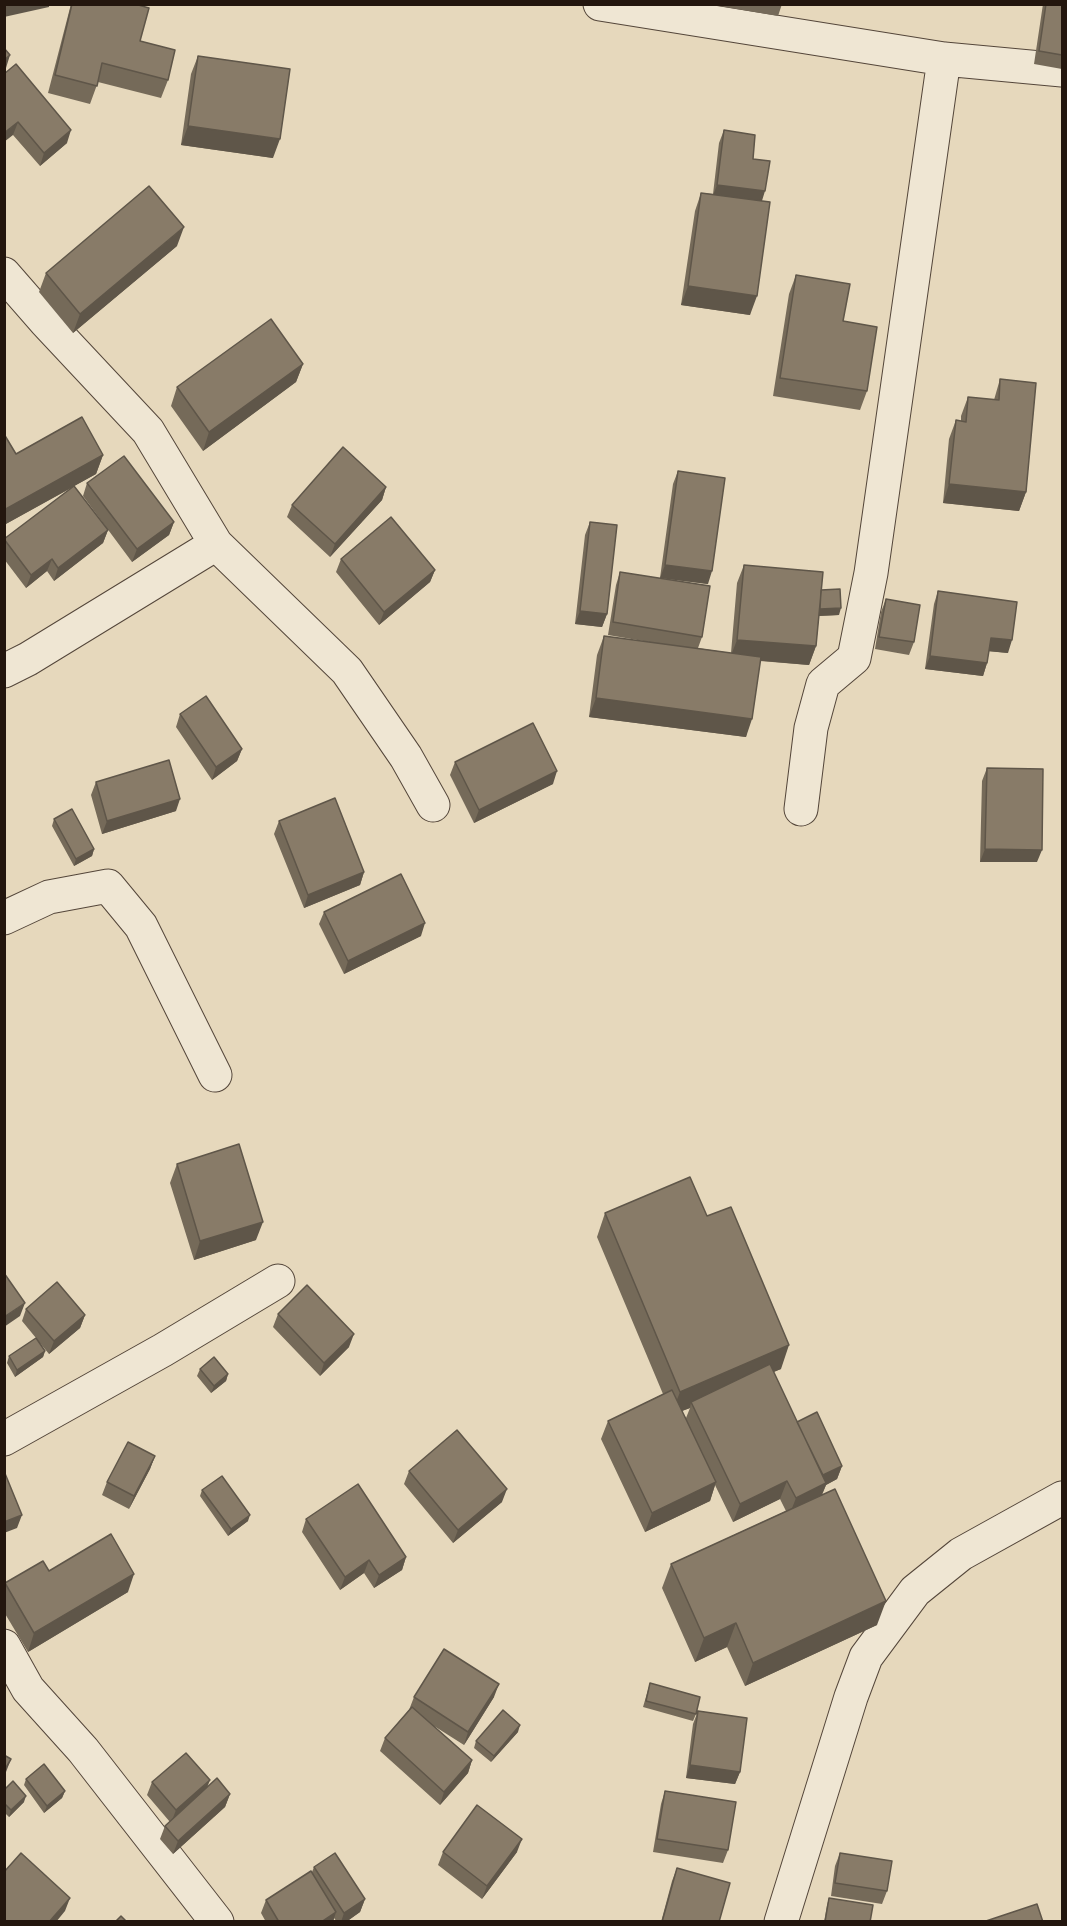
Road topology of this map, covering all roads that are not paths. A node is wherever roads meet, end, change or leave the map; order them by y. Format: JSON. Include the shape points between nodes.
{"nodes":[{"id":1,"x":600,"y":4,"type":"edge"},
{"id":2,"x":944,"y":59,"type":"junction"},
{"id":3,"x":1062,"y":70,"type":"edge"},
{"id":4,"x":4,"y":274,"type":"edge"},
{"id":5,"x":216,"y":544,"type":"junction"},
{"id":6,"x":4,"y":671,"type":"edge"},
{"id":7,"x":433,"y":805,"type":"dead end"},
{"id":8,"x":801,"y":809,"type":"dead end"},
{"id":9,"x":4,"y":918,"type":"edge"},
{"id":10,"x":215,"y":1075,"type":"dead end"},
{"id":11,"x":278,"y":1281,"type":"dead end"},
{"id":12,"x":4,"y":1438,"type":"edge"},
{"id":13,"x":1062,"y":1498,"type":"edge"},
{"id":14,"x":4,"y":1646,"type":"edge"},
{"id":15,"x":217,"y":1922,"type":"edge"},
{"id":16,"x":780,"y":1922,"type":"edge"}],
"edges":[{"from":1,"to":2,"type":"street"},
{"from":2,"to":3,"type":"street"},
{"from":2,"to":8,"type":"street","via":[[871,573],[854,658],[823,684],[811,728]]},
{"from":4,"to":5,"type":"street","via":[[148,431]]},
{"from":5,"to":6,"type":"street"},
{"from":5,"to":7,"type":"street","via":[[347,672],[406,757]]},
{"from":9,"to":10,"type":"street","via":[[49,897],[108,886],[141,926]]},
{"from":11,"to":12,"type":"street"},
{"from":13,"to":16,"type":"street","via":[[961,1554],[915,1591],[866,1657]]},
{"from":14,"to":15,"type":"street","via":[[28,1689],[84,1750]]}]}
